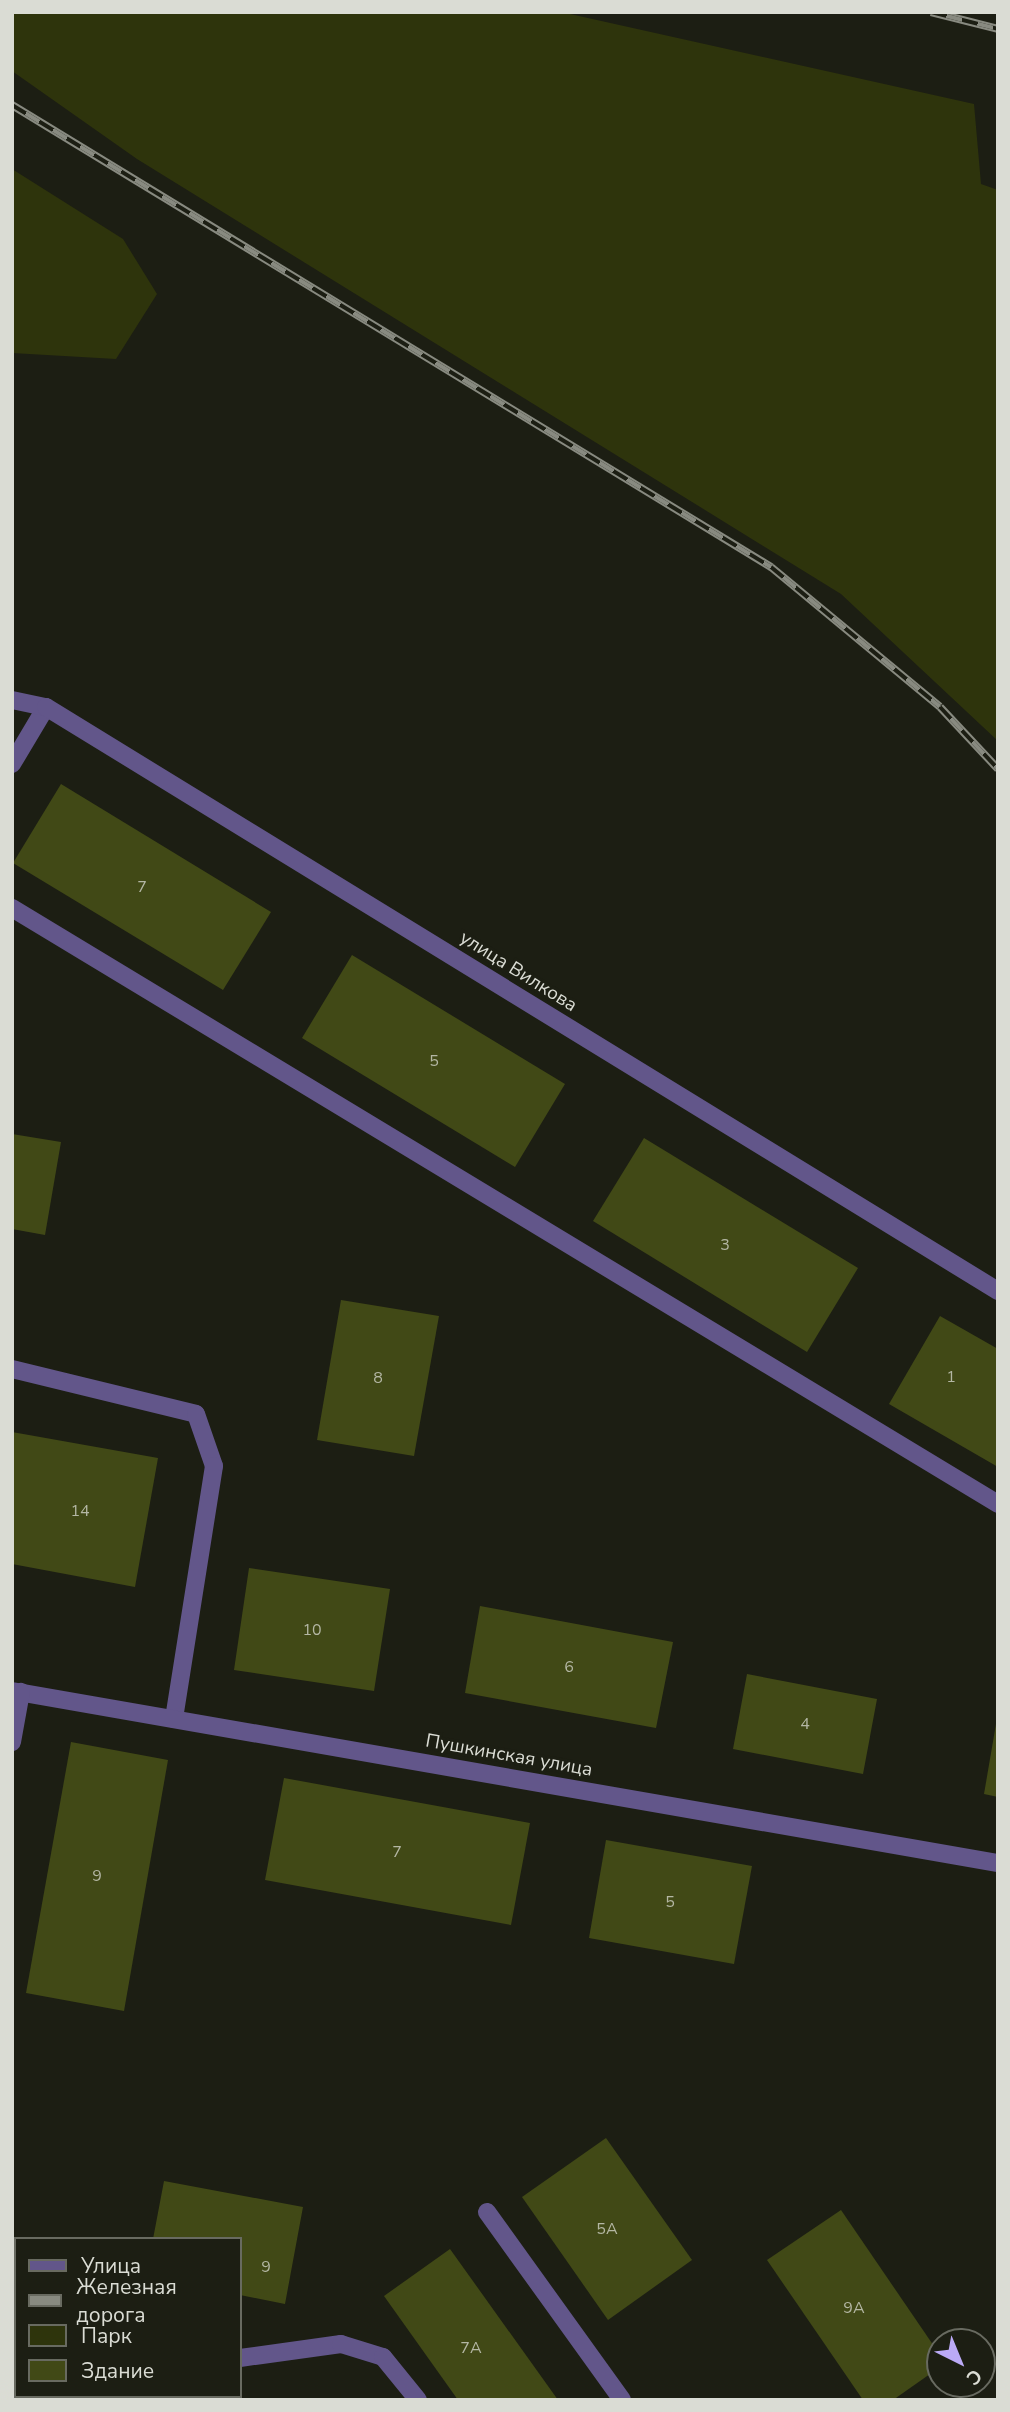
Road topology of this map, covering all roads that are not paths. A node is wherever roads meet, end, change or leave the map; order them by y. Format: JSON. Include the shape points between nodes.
{"nodes":[{"id":1,"x":12,"y":700,"type":"edge"},
{"id":2,"x":46,"y":707,"type":"junction"},
{"id":3,"x":12,"y":764,"type":"edge"},
{"id":4,"x":12,"y":908,"type":"edge"},
{"id":5,"x":998,"y":1291,"type":"edge"},
{"id":6,"x":12,"y":1369,"type":"edge"},
{"id":7,"x":998,"y":1504,"type":"edge"},
{"id":8,"x":17,"y":1691,"type":"edge"},
{"id":9,"x":174,"y":1719,"type":"junction"},
{"id":10,"x":12,"y":1742,"type":"edge"},
{"id":11,"x":998,"y":1863,"type":"edge"},
{"id":12,"x":487,"y":2212,"type":"dead end"},
{"id":13,"x":242,"y":2358,"type":"edge"},
{"id":14,"x":418,"y":2400,"type":"edge"},
{"id":15,"x":622,"y":2400,"type":"edge"}],
"edges":[{"from":1,"to":2,"type":"street","name":"улица Вилкова"},
{"from":2,"to":3,"type":"street"},
{"from":2,"to":5,"type":"street","name":"улица Вилкова"},
{"from":4,"to":7,"type":"street"},
{"from":6,"to":9,"type":"street","via":[[196,1414],[214,1466]]},
{"from":8,"to":9,"type":"street","name":"Пушкинская улица"},
{"from":8,"to":10,"type":"street"},
{"from":9,"to":11,"type":"street","name":"Пушкинская улица"},
{"from":12,"to":15,"type":"street"},
{"from":13,"to":14,"type":"street","via":[[341,2344],[383,2357]]}]}
